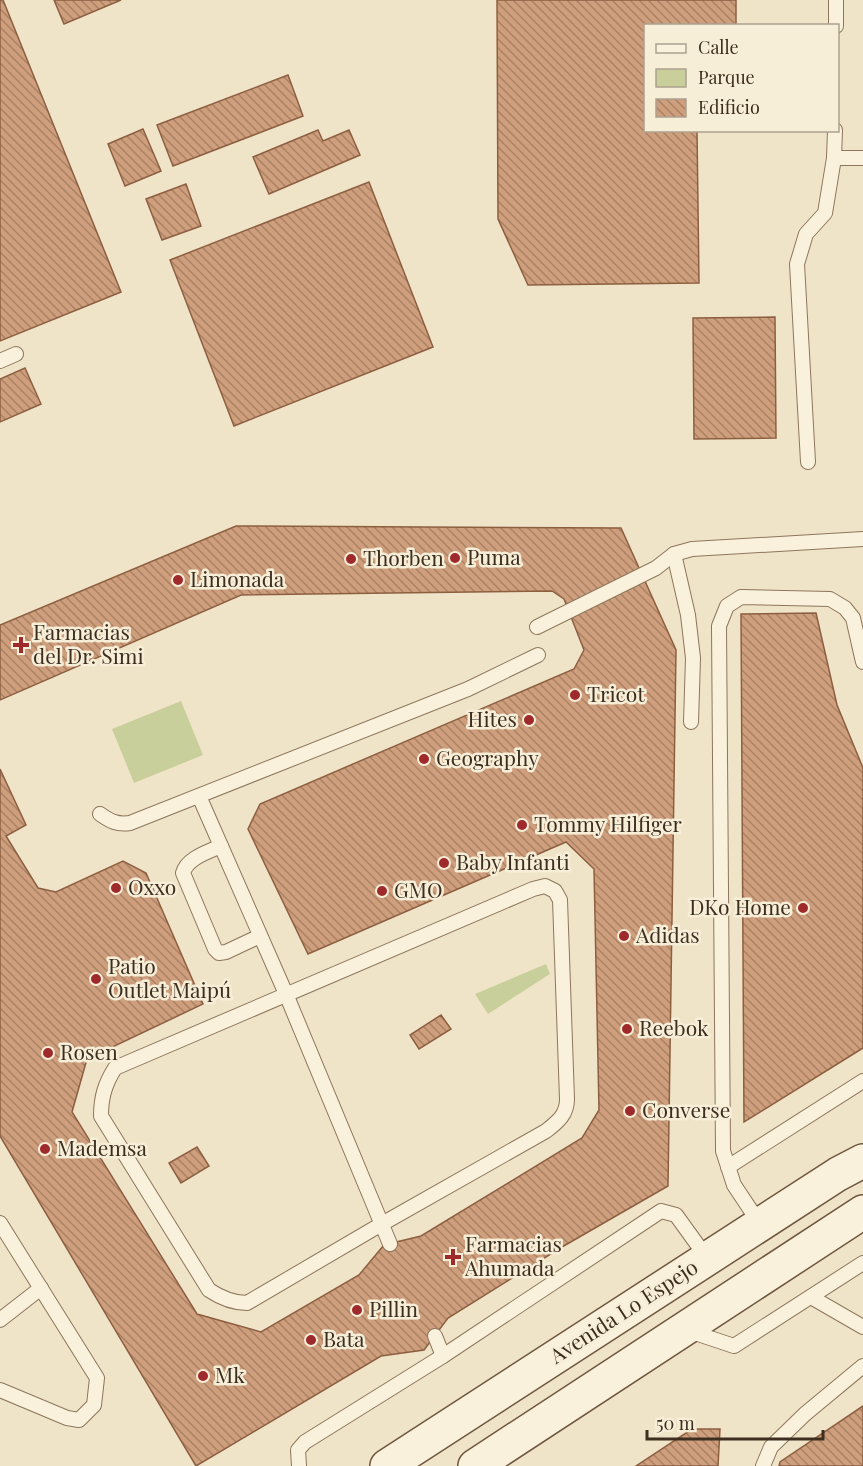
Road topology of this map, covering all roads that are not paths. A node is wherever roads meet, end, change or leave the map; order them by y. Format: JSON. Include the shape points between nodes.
{"nodes":[{"id":1,"x":836,"y":0,"type":"edge"},
{"id":2,"x":836,"y":24,"type":"edge"},
{"id":3,"x":835,"y":132,"type":"edge"},
{"id":4,"x":834,"y":158,"type":"junction"},
{"id":5,"x":863,"y":158,"type":"edge"},
{"id":6,"x":16,"y":354,"type":"dead end"},
{"id":7,"x":0,"y":361,"type":"edge"},
{"id":8,"x":808,"y":462,"type":"dead end"},
{"id":9,"x":863,"y":538,"type":"edge"},
{"id":10,"x":674,"y":554,"type":"junction"},
{"id":11,"x":537,"y":627,"type":"dead end"},
{"id":12,"x":538,"y":655,"type":"dead end"},
{"id":13,"x":863,"y":662,"type":"edge"},
{"id":14,"x":691,"y":722,"type":"dead end"},
{"id":15,"x":199,"y":796,"type":"junction"},
{"id":16,"x":100,"y":814,"type":"dead end"},
{"id":17,"x":221,"y":846,"type":"junction"},
{"id":18,"x":260,"y":936,"type":"junction"},
{"id":19,"x":286,"y":994,"type":"junction"},
{"id":20,"x":863,"y":1081,"type":"edge"},
{"id":21,"x":863,"y":1161,"type":"edge"},
{"id":22,"x":728,"y":1167,"type":"junction"},
{"id":23,"x":863,"y":1212,"type":"edge"},
{"id":24,"x":769,"y":1218,"type":"junction"},
{"id":25,"x":0,"y":1223,"type":"edge"},
{"id":26,"x":380,"y":1225,"type":"junction"},
{"id":27,"x":390,"y":1244,"type":"dead end"},
{"id":28,"x":803,"y":1251,"type":"junction"},
{"id":29,"x":707,"y":1258,"type":"junction"},
{"id":30,"x":863,"y":1263,"type":"edge"},
{"id":31,"x":40,"y":1288,"type":"junction"},
{"id":32,"x":811,"y":1297,"type":"junction"},
{"id":33,"x":0,"y":1320,"type":"edge"},
{"id":34,"x":863,"y":1327,"type":"edge"},
{"id":35,"x":684,"y":1330,"type":"junction"},
{"id":36,"x":435,"y":1336,"type":"dead end"},
{"id":37,"x":443,"y":1356,"type":"junction"},
{"id":38,"x":863,"y":1366,"type":"edge"},
{"id":39,"x":0,"y":1390,"type":"edge"},
{"id":40,"x":299,"y":1466,"type":"edge"},
{"id":41,"x":387,"y":1466,"type":"edge"},
{"id":42,"x":475,"y":1466,"type":"edge"},
{"id":43,"x":763,"y":1466,"type":"edge"}],
"edges":[{"from":1,"to":2,"type":"lane"},
{"from":3,"to":4,"type":"lane"},
{"from":4,"to":5,"type":"lane"},
{"from":4,"to":8,"type":"lane","via":[[825,213],[806,234],[796,264]]},
{"from":6,"to":7,"type":"lane"},
{"from":9,"to":10,"type":"lane","via":[[692,549]]},
{"from":10,"to":11,"type":"lane","via":[[656,568]]},
{"from":10,"to":14,"type":"lane","via":[[693,658]]},
{"from":12,"to":15,"type":"lane","via":[[468,689]]},
{"from":13,"to":22,"type":"lane","via":[[853,618],[830,599],[741,597],[727,606],[719,627],[723,1151]]},
{"from":15,"to":16,"type":"lane","via":[[130,823],[111,822]]},
{"from":15,"to":17,"type":"lane"},
{"from":17,"to":18,"type":"lane"},
{"from":17,"to":18,"type":"lane","via":[[191,861],[183,873],[214,949],[226,952]]},
{"from":18,"to":19,"type":"lane"},
{"from":19,"to":26,"type":"lane"},
{"from":19,"to":26,"type":"lane","via":[[115,1068],[101,1099],[101,1116],[208,1290],[234,1303],[247,1303]]},
{"from":19,"to":26,"type":"lane","via":[[533,888],[545,886],[555,891],[560,900],[567,1110],[546,1131]]},
{"from":20,"to":22,"type":"lane"},
{"from":21,"to":24,"type":"main road","name":"Avenida Lo Espejo"},
{"from":22,"to":24,"type":"lane","via":[[734,1185]]},
{"from":23,"to":28,"type":"main road"},
{"from":24,"to":28,"type":"main road","via":[[788,1214],[796,1219],[804,1234]]},
{"from":24,"to":29,"type":"main road","name":"Avenida Lo Espejo"},
{"from":25,"to":31,"type":"lane"},
{"from":26,"to":27,"type":"lane"},
{"from":28,"to":35,"type":"main road"},
{"from":29,"to":37,"type":"lane","via":[[676,1215],[661,1210]]},
{"from":29,"to":41,"type":"main road","name":"Avenida Lo Espejo"},
{"from":30,"to":32,"type":"lane"},
{"from":31,"to":33,"type":"lane"},
{"from":31,"to":39,"type":"lane","via":[[97,1378],[94,1405],[79,1420]]},
{"from":32,"to":34,"type":"lane"},
{"from":32,"to":35,"type":"lane","via":[[734,1346]]},
{"from":35,"to":42,"type":"main road"},
{"from":36,"to":37,"type":"lane"},
{"from":37,"to":40,"type":"lane","via":[[305,1442],[298,1450]]},
{"from":38,"to":43,"type":"lane","via":[[771,1447]]}]}
